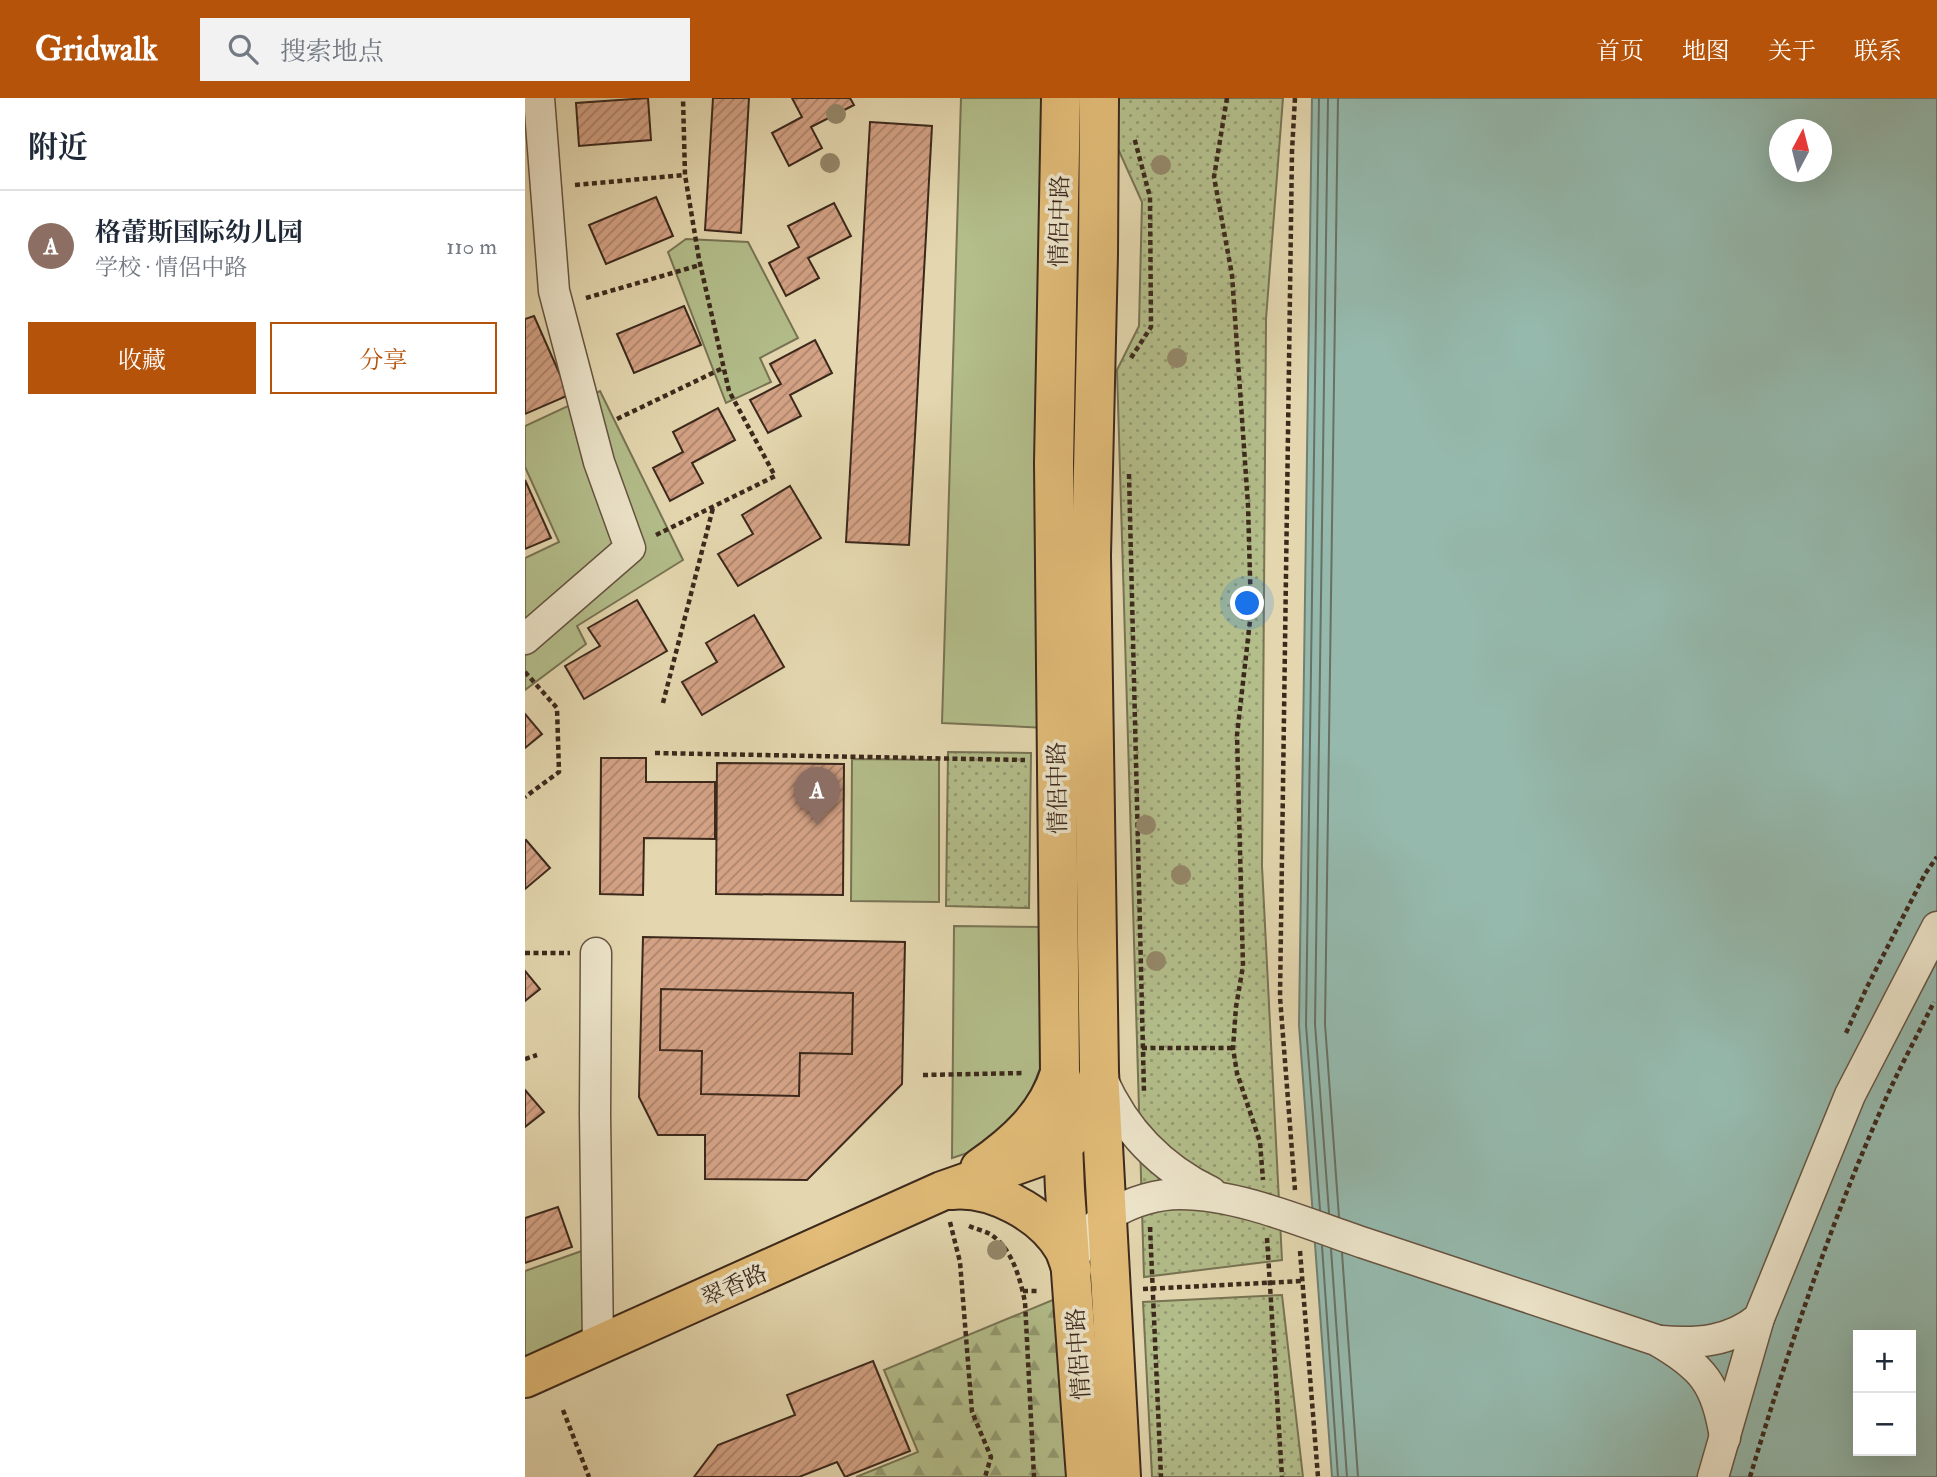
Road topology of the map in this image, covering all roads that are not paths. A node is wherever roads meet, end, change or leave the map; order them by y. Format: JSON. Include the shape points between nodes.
{"nodes":[{"id":1,"x":539,"y":98,"type":"edge"},
{"id":2,"x":1061,"y":98,"type":"edge"},
{"id":3,"x":1099,"y":98,"type":"edge"},
{"id":4,"x":525,"y":639,"type":"edge"},
{"id":5,"x":1937,"y":927,"type":"edge"},
{"id":6,"x":596,"y":953,"type":"road end"},
{"id":7,"x":1099,"y":1072,"type":"junction"},
{"id":8,"x":1060,"y":1073,"type":"junction"},
{"id":9,"x":1063,"y":1145,"type":"junction"},
{"id":10,"x":984,"y":1177,"type":"junction"},
{"id":11,"x":1065,"y":1190,"type":"junction"},
{"id":12,"x":1227,"y":1199,"type":"junction"},
{"id":13,"x":948,"y":1216,"type":"junction"},
{"id":14,"x":1102,"y":1221,"type":"junction"},
{"id":15,"x":1072,"y":1280,"type":"junction"},
{"id":16,"x":1759,"y":1318,"type":"junction"},
{"id":17,"x":1656,"y":1340,"type":"junction"},
{"id":18,"x":598,"y":1346,"type":"junction"},
{"id":19,"x":525,"y":1378,"type":"edge"},
{"id":20,"x":1725,"y":1437,"type":"junction"},
{"id":21,"x":1086,"y":1477,"type":"edge"},
{"id":22,"x":1121,"y":1477,"type":"edge"},
{"id":23,"x":1713,"y":1477,"type":"edge"}],
"edges":[{"from":1,"to":4,"type":"street","via":[[554,291],[600,462],[630,548]]},
{"from":2,"to":8,"type":"main road","name":"情侶中路","via":[[1054,463]]},
{"from":3,"to":7,"type":"main road","name":"情侶中路","via":[[1091,555]]},
{"from":5,"to":16,"type":"street","via":[[1850,1095]]},
{"from":6,"to":18,"type":"street"},
{"from":7,"to":9,"type":"main road","via":[[1083,1122]]},
{"from":7,"to":12,"type":"street","via":[[1123,1118],[1146,1146],[1189,1181]]},
{"from":7,"to":14,"type":"main road","name":"情侶中路"},
{"from":8,"to":9,"type":"main road","name":"情侶中路"},
{"from":8,"to":13,"type":"main road","via":[[1047,1104]]},
{"from":9,"to":10,"type":"main road"},
{"from":9,"to":11,"type":"main road","name":"情侶中路"},
{"from":10,"to":11,"type":"main road","via":[[1024,1175]]},
{"from":10,"to":13,"type":"main road"},
{"from":11,"to":14,"type":"main road"},
{"from":11,"to":15,"type":"main road","name":"情侶中路"},
{"from":12,"to":14,"type":"street","via":[[1182,1194],[1148,1198]]},
{"from":12,"to":17,"type":"street"},
{"from":13,"to":15,"type":"main road","via":[[969,1190],[1017,1206],[1064,1249]]},
{"from":13,"to":18,"type":"main road","name":"翠香路"},
{"from":14,"to":15,"type":"street","via":[[1077,1250]]},
{"from":14,"to":22,"type":"main road","name":"情侶中路","via":[[1112,1289]]},
{"from":15,"to":21,"type":"main road","name":"情侶中路"},
{"from":16,"to":17,"type":"street","via":[[1747,1329],[1723,1338],[1692,1344]]},
{"from":16,"to":20,"type":"street"},
{"from":17,"to":20,"type":"street","via":[[1687,1358],[1709,1382]]},
{"from":18,"to":19,"type":"main road","name":"翠香路"},
{"from":20,"to":23,"type":"street"}]}
